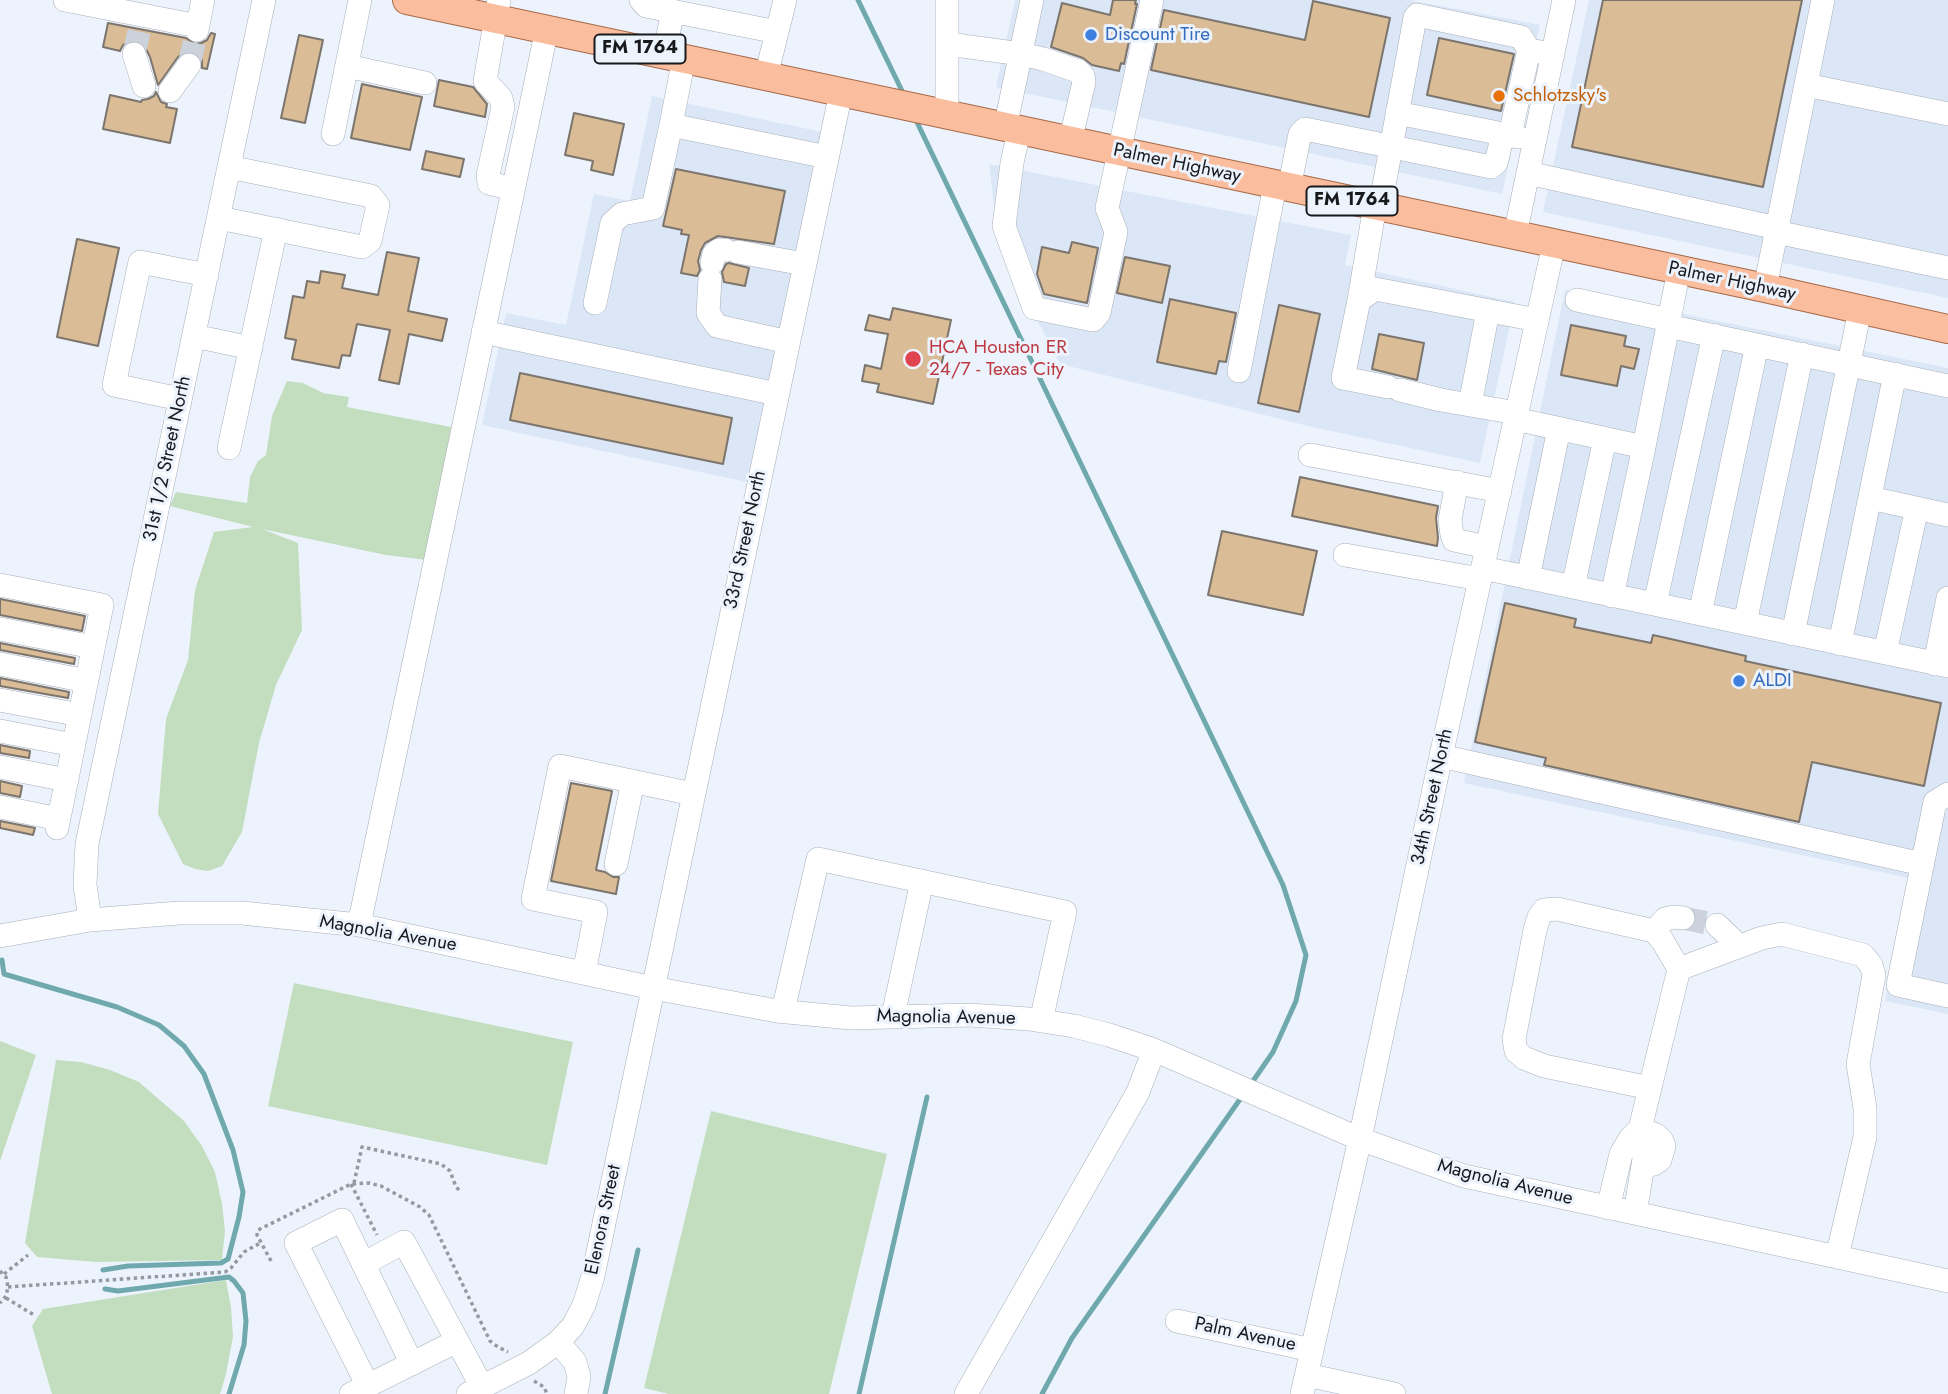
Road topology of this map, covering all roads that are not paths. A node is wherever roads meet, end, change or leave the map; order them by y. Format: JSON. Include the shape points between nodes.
{"nodes":[{"id":1,"x":203,"y":0,"type":"edge"},
{"id":2,"x":264,"y":0,"type":"edge"},
{"id":3,"x":360,"y":0,"type":"edge"},
{"id":4,"x":407,"y":0,"type":"edge"},
{"id":5,"x":641,"y":0,"type":"edge"},
{"id":6,"x":785,"y":0,"type":"edge"},
{"id":7,"x":947,"y":0,"type":"edge"},
{"id":8,"x":1032,"y":0,"type":"edge"},
{"id":9,"x":1152,"y":0,"type":"edge"},
{"id":10,"x":1564,"y":0,"type":"edge"},
{"id":11,"x":1823,"y":0,"type":"edge"},
{"id":12,"x":79,"y":1,"type":"edge"},
{"id":13,"x":497,"y":9,"type":"edge"},
{"id":14,"x":143,"y":11,"type":"edge"},
{"id":15,"x":673,"y":11,"type":"junction"},
{"id":16,"x":547,"y":29,"type":"junction"},
{"id":17,"x":777,"y":32,"type":"junction"},
{"id":18,"x":948,"y":44,"type":"junction"},
{"id":19,"x":1529,"y":50,"type":"junction"},
{"id":20,"x":134,"y":54,"type":"tunnel mouth"},
{"id":21,"x":1021,"y":54,"type":"junction"},
{"id":22,"x":1553,"y":54,"type":"junction"},
{"id":23,"x":674,"y":56,"type":"junction"},
{"id":24,"x":189,"y":65,"type":"tunnel mouth"},
{"id":25,"x":347,"y":66,"type":"junction"},
{"id":26,"x":766,"y":76,"type":"junction"},
{"id":27,"x":425,"y":83,"type":"dead end"},
{"id":28,"x":1806,"y":85,"type":"junction"},
{"id":29,"x":144,"y":86,"type":"dead end"},
{"id":30,"x":170,"y":91,"type":"dead end"},
{"id":31,"x":841,"y":92,"type":"junction"},
{"id":32,"x":1397,"y":113,"type":"junction"},
{"id":33,"x":1948,"y":114,"type":"edge"},
{"id":34,"x":943,"y":115,"type":"junction"},
{"id":35,"x":671,"y":125,"type":"junction"},
{"id":36,"x":1012,"y":130,"type":"junction"},
{"id":37,"x":333,"y":134,"type":"dead end"},
{"id":38,"x":1506,"y":134,"type":"junction"},
{"id":39,"x":1535,"y":140,"type":"junction"},
{"id":40,"x":1070,"y":142,"type":"junction"},
{"id":41,"x":1391,"y":146,"type":"junction"},
{"id":42,"x":1119,"y":152,"type":"junction"},
{"id":43,"x":827,"y":157,"type":"junction"},
{"id":44,"x":229,"y":167,"type":"junction"},
{"id":45,"x":1528,"y":173,"type":"junction"},
{"id":46,"x":1282,"y":186,"type":"junction"},
{"id":47,"x":513,"y":189,"type":"junction"},
{"id":48,"x":1378,"y":206,"type":"junction"},
{"id":49,"x":219,"y":218,"type":"junction"},
{"id":50,"x":276,"y":229,"type":"junction"},
{"id":51,"x":1777,"y":230,"type":"junction"},
{"id":52,"x":1515,"y":235,"type":"junction"},
{"id":53,"x":1554,"y":244,"type":"junction"},
{"id":54,"x":804,"y":264,"type":"junction"},
{"id":55,"x":1948,"y":268,"type":"edge"},
{"id":56,"x":1679,"y":271,"type":"junction"},
{"id":57,"x":207,"y":275,"type":"junction"},
{"id":58,"x":1765,"y":288,"type":"junction"},
{"id":59,"x":1359,"y":300,"type":"junction"},
{"id":60,"x":1577,"y":300,"type":"dead end"},
{"id":61,"x":595,"y":303,"type":"dead end"},
{"id":62,"x":1860,"y":310,"type":"junction"},
{"id":63,"x":1488,"y":311,"type":"junction"},
{"id":64,"x":1537,"y":320,"type":"junction"},
{"id":65,"x":1669,"y":323,"type":"junction"},
{"id":66,"x":1948,"y":329,"type":"edge"},
{"id":67,"x":483,"y":332,"type":"junction"},
{"id":68,"x":1714,"y":335,"type":"junction"},
{"id":69,"x":194,"y":336,"type":"junction"},
{"id":70,"x":788,"y":342,"type":"junction"},
{"id":71,"x":1757,"y":345,"type":"junction"},
{"id":72,"x":251,"y":348,"type":"junction"},
{"id":73,"x":1802,"y":355,"type":"junction"},
{"id":74,"x":1848,"y":364,"type":"junction"},
{"id":75,"x":1239,"y":371,"type":"dead end"},
{"id":76,"x":1895,"y":374,"type":"junction"},
{"id":77,"x":1948,"y":386,"type":"edge"},
{"id":78,"x":777,"y":394,"type":"junction"},
{"id":79,"x":180,"y":399,"type":"junction"},
{"id":80,"x":1470,"y":405,"type":"junction"},
{"id":81,"x":1516,"y":416,"type":"junction"},
{"id":82,"x":1559,"y":429,"type":"junction"},
{"id":83,"x":1605,"y":439,"type":"junction"},
{"id":84,"x":1644,"y":447,"type":"junction"},
{"id":85,"x":229,"y":448,"type":"dead end"},
{"id":86,"x":1310,"y":455,"type":"dead end"},
{"id":87,"x":1457,"y":482,"type":"junction"},
{"id":88,"x":1500,"y":491,"type":"junction"},
{"id":89,"x":1870,"y":498,"type":"junction"},
{"id":90,"x":1917,"y":508,"type":"junction"},
{"id":91,"x":1948,"y":515,"type":"edge"},
{"id":92,"x":1345,"y":555,"type":"dead end"},
{"id":93,"x":1483,"y":565,"type":"junction"},
{"id":94,"x":1528,"y":578,"type":"junction"},
{"id":95,"x":0,"y":585,"type":"edge"},
{"id":96,"x":1573,"y":587,"type":"junction"},
{"id":97,"x":1612,"y":596,"type":"junction"},
{"id":98,"x":1948,"y":598,"type":"edge"},
{"id":99,"x":1655,"y":604,"type":"junction"},
{"id":100,"x":1700,"y":614,"type":"junction"},
{"id":101,"x":1745,"y":623,"type":"junction"},
{"id":102,"x":0,"y":629,"type":"edge"},
{"id":103,"x":1793,"y":634,"type":"junction"},
{"id":104,"x":1840,"y":644,"type":"junction"},
{"id":105,"x":93,"y":648,"type":"junction"},
{"id":106,"x":1885,"y":653,"type":"junction"},
{"id":107,"x":0,"y":664,"type":"edge"},
{"id":108,"x":1941,"y":665,"type":"edge"},
{"id":109,"x":86,"y":681,"type":"junction"},
{"id":110,"x":0,"y":700,"type":"edge"},
{"id":111,"x":80,"y":715,"type":"junction"},
{"id":112,"x":0,"y":731,"type":"edge"},
{"id":113,"x":74,"y":745,"type":"junction"},
{"id":114,"x":1441,"y":756,"type":"junction"},
{"id":115,"x":0,"y":767,"type":"edge"},
{"id":116,"x":67,"y":780,"type":"junction"},
{"id":117,"x":633,"y":781,"type":"junction"},
{"id":118,"x":693,"y":794,"type":"junction"},
{"id":119,"x":1948,"y":794,"type":"edge"},
{"id":120,"x":0,"y":807,"type":"edge"},
{"id":121,"x":616,"y":864,"type":"dead end"},
{"id":122,"x":1922,"y":864,"type":"junction"},
{"id":123,"x":922,"y":881,"type":"junction"},
{"id":124,"x":1683,"y":918,"type":"tunnel mouth"},
{"id":125,"x":90,"y":920,"type":"junction"},
{"id":126,"x":359,"y":925,"type":"junction"},
{"id":127,"x":1717,"y":925,"type":"tunnel mouth"},
{"id":128,"x":1654,"y":931,"type":"junction"},
{"id":129,"x":0,"y":936,"type":"edge"},
{"id":130,"x":1739,"y":946,"type":"junction"},
{"id":131,"x":1679,"y":969,"type":"junction"},
{"id":132,"x":584,"y":973,"type":"junction"},
{"id":133,"x":653,"y":988,"type":"junction"},
{"id":134,"x":1948,"y":996,"type":"edge"},
{"id":135,"x":783,"y":1011,"type":"junction"},
{"id":136,"x":893,"y":1016,"type":"junction"},
{"id":137,"x":1041,"y":1021,"type":"junction"},
{"id":138,"x":1154,"y":1050,"type":"junction"},
{"id":139,"x":1650,"y":1088,"type":"junction"},
{"id":140,"x":1640,"y":1129,"type":"junction"},
{"id":141,"x":1360,"y":1139,"type":"junction"},
{"id":142,"x":1608,"y":1208,"type":"junction"},
{"id":143,"x":1635,"y":1213,"type":"junction"},
{"id":144,"x":1837,"y":1257,"type":"junction"},
{"id":145,"x":363,"y":1264,"type":"junction"},
{"id":146,"x":1948,"y":1281,"type":"edge"},
{"id":147,"x":1177,"y":1321,"type":"dead end"},
{"id":148,"x":457,"y":1341,"type":"junction"},
{"id":149,"x":558,"y":1342,"type":"junction"},
{"id":150,"x":1312,"y":1350,"type":"junction"},
{"id":151,"x":412,"y":1364,"type":"junction"},
{"id":152,"x":1305,"y":1385,"type":"edge"},
{"id":153,"x":359,"y":1390,"type":"edge"},
{"id":154,"x":475,"y":1390,"type":"edge"},
{"id":155,"x":576,"y":1394,"type":"edge"},
{"id":156,"x":965,"y":1394,"type":"edge"},
{"id":157,"x":1394,"y":1394,"type":"edge"}],
"edges":[{"from":1,"to":14,"type":"street","via":[[197,28]]},
{"from":2,"to":44,"type":"street","name":"31st 1/2 Street North"},
{"from":3,"to":25,"type":"street"},
{"from":4,"to":13,"type":"main road","name":"Palmer Highway","number":"FM 1764"},
{"from":5,"to":15,"type":"street","via":[[646,6]]},
{"from":6,"to":17,"type":"street"},
{"from":7,"to":18,"type":"street"},
{"from":8,"to":21,"type":"street"},
{"from":9,"to":42,"type":"street"},
{"from":10,"to":22,"type":"street"},
{"from":11,"to":28,"type":"street"},
{"from":12,"to":14,"type":"street"},
{"from":13,"to":16,"type":"main road","name":"Palmer Highway","number":"FM 1764"},
{"from":13,"to":47,"type":"street","via":[[485,81],[503,107],[488,175],[489,183]]},
{"from":15,"to":17,"type":"street"},
{"from":15,"to":23,"type":"street"},
{"from":16,"to":23,"type":"main road","name":"Palmer Highway","number":"FM 1764"},
{"from":16,"to":47,"type":"street"},
{"from":17,"to":26,"type":"street"},
{"from":18,"to":21,"type":"street"},
{"from":18,"to":34,"type":"street"},
{"from":19,"to":22,"type":"street"},
{"from":19,"to":32,"type":"street","via":[[1521,37],[1418,15]]},
{"from":19,"to":38,"type":"street"},
{"from":20,"to":29,"type":"street"},
{"from":21,"to":36,"type":"street"},
{"from":21,"to":40,"type":"street","via":[[1083,76]]},
{"from":22,"to":39,"type":"street"},
{"from":23,"to":26,"type":"main road","name":"Palmer Highway","number":"FM 1764"},
{"from":23,"to":35,"type":"street"},
{"from":24,"to":30,"type":"street"},
{"from":25,"to":27,"type":"street"},
{"from":25,"to":37,"type":"street"},
{"from":26,"to":31,"type":"main road","name":"Palmer Highway","number":"FM 1764"},
{"from":28,"to":33,"type":"street"},
{"from":28,"to":51,"type":"street"},
{"from":31,"to":34,"type":"main road","name":"Palmer Highway","number":"FM 1764"},
{"from":31,"to":43,"type":"street","name":"33rd Street North"},
{"from":32,"to":38,"type":"street"},
{"from":32,"to":41,"type":"street"},
{"from":34,"to":36,"type":"main road","name":"Palmer Highway","number":"FM 1764"},
{"from":35,"to":43,"type":"street"},
{"from":35,"to":61,"type":"street","via":[[653,208],[622,214],[612,223]]},
{"from":36,"to":40,"type":"main road","name":"Palmer Highway","number":"FM 1764"},
{"from":36,"to":42,"type":"street","via":[[1004,226],[1034,308],[1093,320],[1099,313],[1116,232],[1107,208]]},
{"from":38,"to":39,"type":"street"},
{"from":38,"to":41,"type":"street","via":[[1491,167]]},
{"from":39,"to":45,"type":"street"},
{"from":40,"to":42,"type":"main road","name":"Palmer Highway","number":"FM 1764"},
{"from":41,"to":46,"type":"street","via":[[1305,129]]},
{"from":41,"to":48,"type":"street"},
{"from":42,"to":46,"type":"main road","name":"Palmer Highway","number":"FM 1764"},
{"from":43,"to":54,"type":"street","name":"33rd Street North"},
{"from":44,"to":49,"type":"street","name":"31st 1/2 Street North"},
{"from":44,"to":50,"type":"street","via":[[371,195],[377,205],[370,241],[362,247]]},
{"from":45,"to":51,"type":"street"},
{"from":45,"to":52,"type":"street"},
{"from":46,"to":48,"type":"main road","name":"Palmer Highway","number":"FM 1764"},
{"from":46,"to":75,"type":"street"},
{"from":47,"to":67,"type":"street"},
{"from":48,"to":52,"type":"main road","name":"Palmer Highway","number":"FM 1764"},
{"from":48,"to":59,"type":"street"},
{"from":49,"to":50,"type":"street"},
{"from":49,"to":57,"type":"street","name":"31st 1/2 Street North"},
{"from":50,"to":72,"type":"street"},
{"from":51,"to":55,"type":"street"},
{"from":51,"to":58,"type":"street"},
{"from":52,"to":53,"type":"main road","name":"Palmer Highway","number":"FM 1764"},
{"from":53,"to":56,"type":"main road","name":"Palmer Highway","number":"FM 1764"},
{"from":53,"to":64,"type":"street","name":"34th Street North"},
{"from":54,"to":70,"type":"street","name":"33rd Street North"},
{"from":54,"to":70,"type":"street","via":[[721,261],[708,313],[717,326]]},
{"from":56,"to":58,"type":"main road","name":"Palmer Highway","number":"FM 1764"},
{"from":56,"to":65,"type":"street"},
{"from":57,"to":69,"type":"street","name":"31st 1/2 Street North"},
{"from":57,"to":79,"type":"street","via":[[141,262],[114,385]]},
{"from":58,"to":62,"type":"main road","name":"Palmer Highway","number":"FM 1764"},
{"from":59,"to":63,"type":"street","via":[[1375,289]]},
{"from":59,"to":80,"type":"street","via":[[1343,378]]},
{"from":60,"to":65,"type":"street"},
{"from":62,"to":66,"type":"main road","name":"Palmer Highway","number":"FM 1764"},
{"from":62,"to":74,"type":"street"},
{"from":63,"to":64,"type":"street"},
{"from":63,"to":80,"type":"street"},
{"from":64,"to":81,"type":"street","name":"34th Street North"},
{"from":65,"to":68,"type":"street"},
{"from":65,"to":84,"type":"street"},
{"from":67,"to":78,"type":"street"},
{"from":67,"to":126,"type":"street"},
{"from":68,"to":71,"type":"street"},
{"from":68,"to":99,"type":"street"},
{"from":69,"to":72,"type":"street"},
{"from":69,"to":79,"type":"street","name":"31st 1/2 Street North"},
{"from":70,"to":78,"type":"street","name":"33rd Street North"},
{"from":71,"to":73,"type":"street"},
{"from":71,"to":100,"type":"street"},
{"from":72,"to":85,"type":"street"},
{"from":73,"to":74,"type":"street"},
{"from":73,"to":101,"type":"street"},
{"from":74,"to":76,"type":"street"},
{"from":74,"to":103,"type":"street"},
{"from":76,"to":77,"type":"street"},
{"from":76,"to":89,"type":"street"},
{"from":78,"to":118,"type":"street","name":"33rd Street North"},
{"from":79,"to":125,"type":"street","name":"31st 1/2 Street North","via":[[87,844],[85,886]]},
{"from":80,"to":81,"type":"street"},
{"from":81,"to":82,"type":"street"},
{"from":81,"to":88,"type":"street","name":"34th Street North"},
{"from":82,"to":83,"type":"street"},
{"from":82,"to":94,"type":"street"},
{"from":83,"to":84,"type":"street"},
{"from":83,"to":96,"type":"street"},
{"from":84,"to":97,"type":"street"},
{"from":86,"to":87,"type":"street"},
{"from":87,"to":88,"type":"street"},
{"from":87,"to":93,"type":"street","via":[[1452,535]]},
{"from":88,"to":93,"type":"street","name":"34th Street North"},
{"from":89,"to":90,"type":"street"},
{"from":89,"to":104,"type":"street"},
{"from":90,"to":91,"type":"street"},
{"from":90,"to":106,"type":"street"},
{"from":92,"to":93,"type":"street"},
{"from":93,"to":94,"type":"street"},
{"from":93,"to":114,"type":"street","name":"34th Street North"},
{"from":94,"to":96,"type":"street"},
{"from":95,"to":105,"type":"street","via":[[102,605]]},
{"from":96,"to":97,"type":"street"},
{"from":97,"to":99,"type":"street"},
{"from":98,"to":108,"type":"street"},
{"from":99,"to":100,"type":"street"},
{"from":100,"to":101,"type":"street"},
{"from":101,"to":103,"type":"street"},
{"from":102,"to":105,"type":"street"},
{"from":103,"to":104,"type":"street"},
{"from":104,"to":106,"type":"street"},
{"from":105,"to":109,"type":"street"},
{"from":106,"to":108,"type":"street"},
{"from":107,"to":109,"type":"street"},
{"from":109,"to":111,"type":"street"},
{"from":110,"to":111,"type":"street"},
{"from":111,"to":113,"type":"street"},
{"from":112,"to":113,"type":"street"},
{"from":113,"to":116,"type":"street"},
{"from":114,"to":122,"type":"street"},
{"from":114,"to":141,"type":"street","name":"34th Street North"},
{"from":115,"to":116,"type":"street"},
{"from":116,"to":120,"type":"street","via":[[58,824]]},
{"from":117,"to":118,"type":"street"},
{"from":117,"to":121,"type":"street"},
{"from":117,"to":132,"type":"street","via":[[560,766],[533,899],[596,912]]},
{"from":118,"to":133,"type":"street","name":"33rd Street North"},
{"from":119,"to":122,"type":"street","via":[[1936,802]]},
{"from":122,"to":134,"type":"street","via":[[1898,985]]},
{"from":123,"to":135,"type":"street","via":[[818,859]]},
{"from":123,"to":136,"type":"street"},
{"from":123,"to":137,"type":"street","via":[[1065,912]]},
{"from":124,"to":128,"type":"street","via":[[1665,919]]},
{"from":125,"to":126,"type":"street","name":"Magnolia Avenue","via":[[242,913]]},
{"from":125,"to":129,"type":"street","name":"Magnolia Avenue"},
{"from":126,"to":132,"type":"street","name":"Magnolia Avenue"},
{"from":127,"to":130,"type":"street"},
{"from":128,"to":131,"type":"street"},
{"from":128,"to":139,"type":"street","via":[[1544,910],[1535,930],[1514,1039],[1516,1051],[1524,1058],[1545,1066]]},
{"from":130,"to":131,"type":"street"},
{"from":130,"to":144,"type":"street","via":[[1782,934],[1863,956],[1871,965],[1873,984],[1858,1064],[1865,1137]]},
{"from":131,"to":139,"type":"street"},
{"from":132,"to":133,"type":"street","name":"Magnolia Avenue"},
{"from":133,"to":135,"type":"street","name":"Magnolia Avenue"},
{"from":133,"to":149,"type":"street","name":"Elenora Street","via":[[593,1276],[573,1326]]},
{"from":135,"to":136,"type":"street","name":"Magnolia Avenue","via":[[851,1018]]},
{"from":136,"to":137,"type":"street","name":"Magnolia Avenue","via":[[970,1015]]},
{"from":137,"to":138,"type":"street","name":"Magnolia Avenue"},
{"from":138,"to":141,"type":"street","name":"Magnolia Avenue"},
{"from":138,"to":156,"type":"street","via":[[1138,1092]]},
{"from":139,"to":140,"type":"street"},
{"from":140,"to":142,"type":"street","via":[[1621,1154]]},
{"from":140,"to":143,"type":"street","via":[[1645,1153]]},
{"from":141,"to":142,"type":"street","name":"Magnolia Avenue","via":[[1464,1176]]},
{"from":141,"to":150,"type":"street","name":"34th Street North"},
{"from":142,"to":143,"type":"street","name":"Magnolia Avenue"},
{"from":143,"to":144,"type":"street","name":"Magnolia Avenue"},
{"from":144,"to":146,"type":"street","name":"Magnolia Avenue"},
{"from":145,"to":148,"type":"street","via":[[404,1242]]},
{"from":145,"to":151,"type":"street"},
{"from":145,"to":153,"type":"street","via":[[342,1220],[296,1243]]},
{"from":147,"to":150,"type":"street","name":"Palm Avenue"},
{"from":148,"to":151,"type":"street"},
{"from":148,"to":154,"type":"street"},
{"from":149,"to":154,"type":"street","name":"Elenora Street"},
{"from":149,"to":155,"type":"street","via":[[575,1362],[579,1377]]},
{"from":150,"to":152,"type":"street","name":"34th Street North"},
{"from":151,"to":153,"type":"street"},
{"from":152,"to":157,"type":"street","name":"Palm Avenue"}]}
